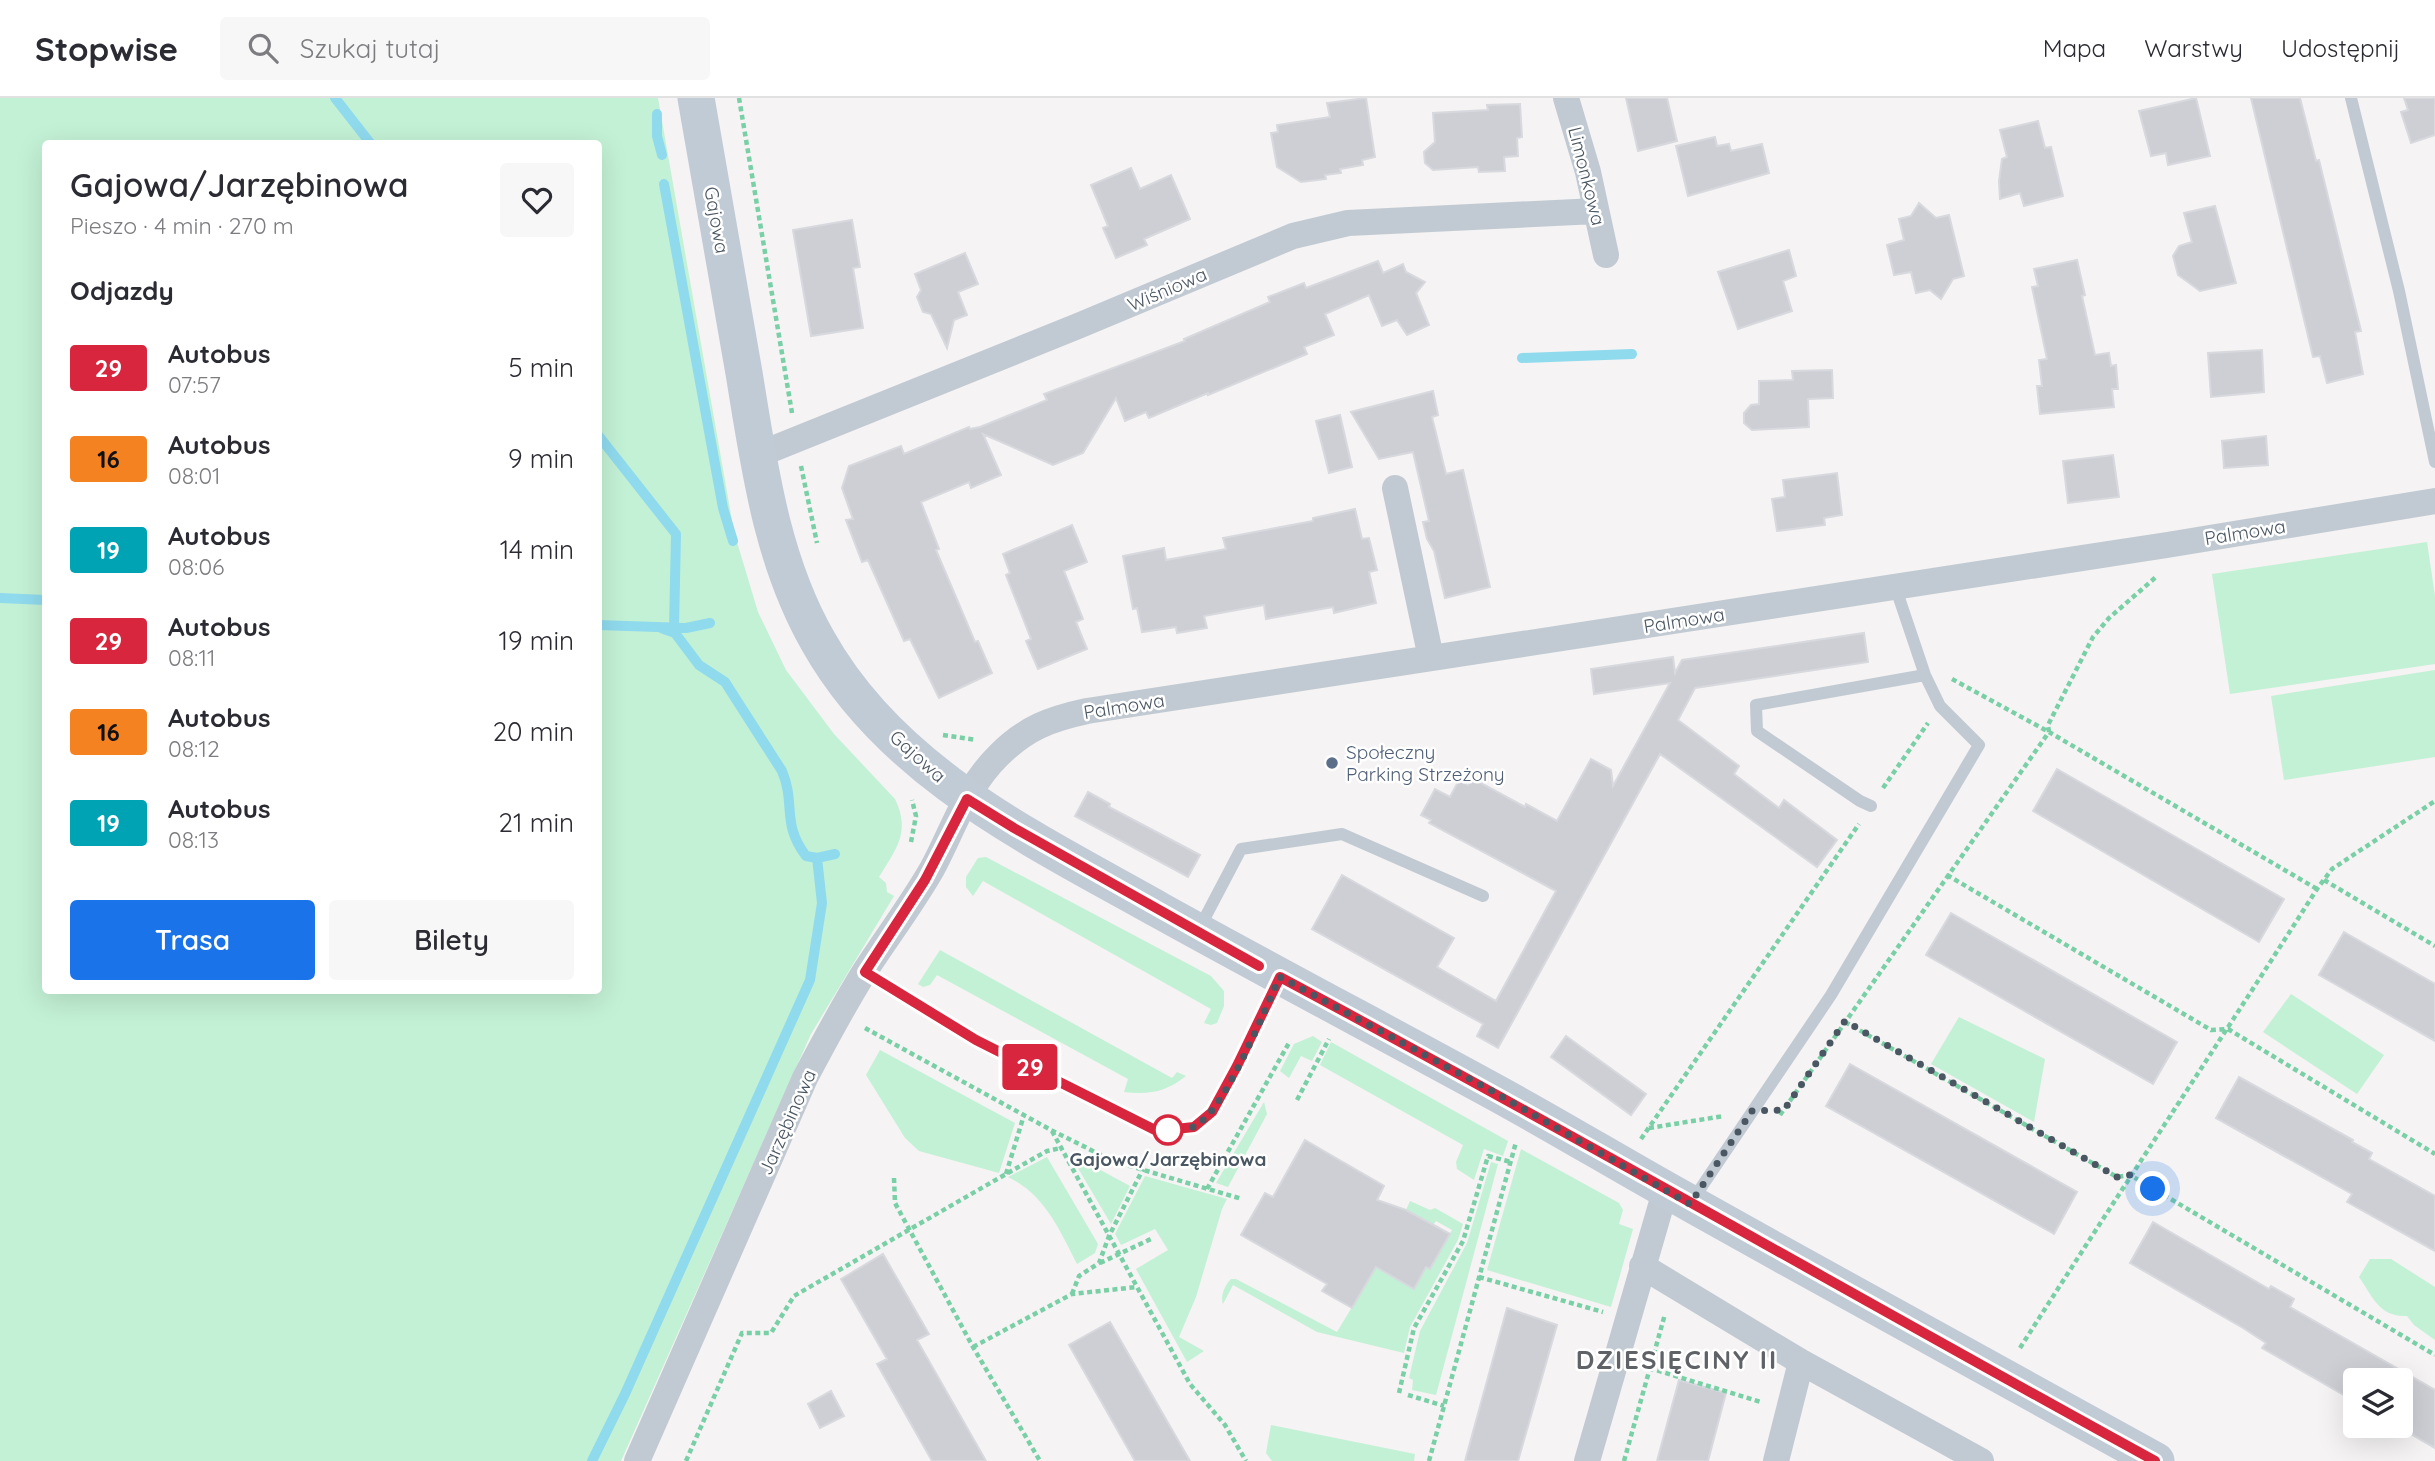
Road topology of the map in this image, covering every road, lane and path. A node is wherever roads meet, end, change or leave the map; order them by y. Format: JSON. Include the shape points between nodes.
{"nodes":[{"id":1,"x":696,"y":98,"type":"edge"},
{"id":2,"x":1566,"y":98,"type":"edge"},
{"id":3,"x":2351,"y":98,"type":"edge"},
{"id":4,"x":1596,"y":211,"type":"junction"},
{"id":5,"x":1606,"y":255,"type":"dead end"},
{"id":6,"x":758,"y":455,"type":"junction"},
{"id":7,"x":2435,"y":462,"type":"edge"},
{"id":8,"x":1395,"y":488,"type":"dead end"},
{"id":9,"x":2435,"y":501,"type":"edge"},
{"id":10,"x":2165,"y":569,"type":"dead end"},
{"id":11,"x":1895,"y":586,"type":"junction"},
{"id":12,"x":1431,"y":658,"type":"junction"},
{"id":13,"x":1921,"y":662,"type":"junction"},
{"id":14,"x":1925,"y":675,"type":"junction"},
{"id":15,"x":1940,"y":706,"type":"junction"},
{"id":16,"x":2049,"y":732,"type":"junction"},
{"id":17,"x":967,"y":799,"type":"junction"},
{"id":18,"x":2435,"y":801,"type":"edge"},
{"id":19,"x":1871,"y":806,"type":"junction"},
{"id":20,"x":1947,"y":875,"type":"junction"},
{"id":21,"x":2324,"y":880,"type":"junction"},
{"id":22,"x":2316,"y":889,"type":"junction"},
{"id":23,"x":1483,"y":896,"type":"dead end"},
{"id":24,"x":1198,"y":931,"type":"junction"},
{"id":25,"x":2435,"y":946,"type":"edge"},
{"id":26,"x":865,"y":972,"type":"junction"},
{"id":27,"x":1280,"y":977,"type":"junction"},
{"id":28,"x":1845,"y":1021,"type":"junction"},
{"id":29,"x":855,"y":1023,"type":"dead end"},
{"id":30,"x":2228,"y":1030,"type":"junction"},
{"id":31,"x":1331,"y":1035,"type":"dead end"},
{"id":32,"x":1290,"y":1041,"type":"dead end"},
{"id":33,"x":1297,"y":1100,"type":"dead end"},
{"id":34,"x":1784,"y":1110,"type":"junction"},
{"id":35,"x":1752,"y":1111,"type":"junction"},
{"id":36,"x":1024,"y":1115,"type":"junction"},
{"id":37,"x":1776,"y":1121,"type":"dead end"},
{"id":38,"x":1649,"y":1128,"type":"junction"},
{"id":39,"x":1051,"y":1130,"type":"junction"},
{"id":40,"x":1518,"y":1135,"type":"dead end"},
{"id":41,"x":1636,"y":1146,"type":"dead end"},
{"id":42,"x":1061,"y":1148,"type":"junction"},
{"id":43,"x":2435,"y":1154,"type":"edge"},
{"id":44,"x":1511,"y":1162,"type":"junction"},
{"id":45,"x":1143,"y":1169,"type":"junction"},
{"id":46,"x":1006,"y":1174,"type":"junction"},
{"id":47,"x":2130,"y":1175,"type":"junction"},
{"id":48,"x":894,"y":1178,"type":"dead end"},
{"id":49,"x":1207,"y":1189,"type":"junction"},
{"id":50,"x":1678,"y":1196,"type":"junction"},
{"id":51,"x":1242,"y":1199,"type":"dead end"},
{"id":52,"x":911,"y":1230,"type":"junction"},
{"id":53,"x":1109,"y":1236,"type":"junction"},
{"id":54,"x":1153,"y":1238,"type":"dead end"},
{"id":55,"x":1119,"y":1254,"type":"junction"},
{"id":56,"x":1099,"y":1263,"type":"junction"},
{"id":57,"x":1642,"y":1266,"type":"junction"},
{"id":58,"x":1479,"y":1277,"type":"junction"},
{"id":59,"x":1673,"y":1285,"type":"junction"},
{"id":60,"x":1137,"y":1287,"type":"junction"},
{"id":61,"x":1072,"y":1294,"type":"junction"},
{"id":62,"x":1627,"y":1319,"type":"junction"},
{"id":63,"x":973,"y":1347,"type":"junction"},
{"id":64,"x":2435,"y":1355,"type":"edge"},
{"id":65,"x":2015,"y":1356,"type":"dead end"},
{"id":66,"x":1615,"y":1360,"type":"junction"},
{"id":67,"x":1801,"y":1362,"type":"junction"},
{"id":68,"x":1650,"y":1368,"type":"junction"},
{"id":69,"x":1399,"y":1393,"type":"dead end"},
{"id":70,"x":1408,"y":1395,"type":"dead end"},
{"id":71,"x":1444,"y":1406,"type":"junction"},
{"id":72,"x":1789,"y":1410,"type":"junction"},
{"id":73,"x":637,"y":1461,"type":"edge"},
{"id":74,"x":686,"y":1461,"type":"edge"},
{"id":75,"x":1040,"y":1461,"type":"edge"},
{"id":76,"x":1246,"y":1461,"type":"edge"},
{"id":77,"x":1429,"y":1461,"type":"edge"},
{"id":78,"x":1587,"y":1461,"type":"edge"},
{"id":79,"x":1624,"y":1461,"type":"edge"},
{"id":80,"x":1776,"y":1461,"type":"edge"},
{"id":81,"x":1981,"y":1461,"type":"edge"},
{"id":82,"x":2156,"y":1461,"type":"edge"}],
"edges":[{"from":1,"to":6,"type":"street","name":"Gajowa"},
{"from":2,"to":4,"type":"street","name":"Limonkowa"},
{"from":3,"to":7,"type":"lane"},
{"from":4,"to":5,"type":"street","name":"Limonkowa"},
{"from":4,"to":6,"type":"street","name":"Wiśniowa","via":[[1318,228]]},
{"from":6,"to":17,"type":"street","name":"Gajowa","via":[[777,542],[819,644],[867,708],[910,753]]},
{"from":8,"to":12,"type":"street"},
{"from":9,"to":11,"type":"street","name":"Palmowa"},
{"from":10,"to":16,"type":"path","via":[[2093,636],[2048,725]]},
{"from":11,"to":12,"type":"street","name":"Palmowa"},
{"from":11,"to":13,"type":"lane"},
{"from":12,"to":17,"type":"street","name":"Palmowa","via":[[1087,711],[1042,723],[1000,754]]},
{"from":13,"to":14,"type":"lane"},
{"from":13,"to":16,"type":"path"},
{"from":14,"to":15,"type":"lane"},
{"from":14,"to":19,"type":"lane","via":[[1756,705],[1758,731]]},
{"from":15,"to":19,"type":"path"},
{"from":15,"to":35,"type":"lane","via":[[1979,745],[1831,995]]},
{"from":16,"to":20,"type":"path"},
{"from":16,"to":22,"type":"path"},
{"from":17,"to":24,"type":"street","name":"Gajowa"},
{"from":17,"to":26,"type":"street","name":"Jarzębinowa","via":[[923,884]]},
{"from":18,"to":21,"type":"path","via":[[2332,869]]},
{"from":19,"to":38,"type":"path"},
{"from":20,"to":28,"type":"path"},
{"from":20,"to":30,"type":"path","via":[[2211,1030]]},
{"from":21,"to":22,"type":"path"},
{"from":21,"to":25,"type":"path"},
{"from":22,"to":30,"type":"path"},
{"from":23,"to":24,"type":"lane","via":[[1342,834],[1241,849]]},
{"from":24,"to":27,"type":"street","name":"Gajowa"},
{"from":26,"to":27,"type":"lane","via":[[976,1040],[1157,1131],[1194,1127],[1212,1112]]},
{"from":26,"to":73,"type":"street","name":"Jarzębinowa","via":[[805,1078]]},
{"from":27,"to":50,"type":"street","name":"Gajowa"},
{"from":28,"to":34,"type":"path"},
{"from":28,"to":47,"type":"path","via":[[2117,1177]]},
{"from":29,"to":36,"type":"path"},
{"from":30,"to":43,"type":"path"},
{"from":30,"to":47,"type":"path"},
{"from":31,"to":33,"type":"path"},
{"from":32,"to":49,"type":"path"},
{"from":34,"to":35,"type":"path"},
{"from":34,"to":37,"type":"path"},
{"from":35,"to":38,"type":"path"},
{"from":35,"to":50,"type":"lane"},
{"from":36,"to":39,"type":"path"},
{"from":36,"to":46,"type":"path"},
{"from":38,"to":41,"type":"path"},
{"from":39,"to":42,"type":"path"},
{"from":39,"to":45,"type":"path","via":[[1113,1161]]},
{"from":40,"to":44,"type":"path"},
{"from":42,"to":46,"type":"path"},
{"from":42,"to":53,"type":"path"},
{"from":44,"to":58,"type":"path"},
{"from":44,"to":69,"type":"path","via":[[1488,1156],[1462,1241],[1414,1328]]},
{"from":45,"to":49,"type":"path"},
{"from":45,"to":53,"type":"path"},
{"from":46,"to":52,"type":"path"},
{"from":47,"to":64,"type":"path"},
{"from":47,"to":65,"type":"path"},
{"from":48,"to":52,"type":"path","via":[[895,1203]]},
{"from":49,"to":51,"type":"path"},
{"from":50,"to":57,"type":"street"},
{"from":50,"to":82,"type":"street","name":"Gajowa"},
{"from":52,"to":63,"type":"path"},
{"from":52,"to":74,"type":"path","via":[[794,1296],[771,1333],[742,1333]]},
{"from":53,"to":55,"type":"path"},
{"from":53,"to":56,"type":"path"},
{"from":54,"to":55,"type":"path"},
{"from":55,"to":56,"type":"path"},
{"from":55,"to":60,"type":"path"},
{"from":56,"to":61,"type":"path","via":[[1079,1276]]},
{"from":57,"to":59,"type":"street"},
{"from":57,"to":62,"type":"street"},
{"from":58,"to":62,"type":"path"},
{"from":58,"to":71,"type":"path"},
{"from":59,"to":67,"type":"street"},
{"from":59,"to":68,"type":"path"},
{"from":60,"to":61,"type":"path"},
{"from":60,"to":76,"type":"path","via":[[1190,1384],[1225,1425]]},
{"from":61,"to":63,"type":"path"},
{"from":62,"to":66,"type":"street"},
{"from":63,"to":75,"type":"path"},
{"from":66,"to":68,"type":"path"},
{"from":66,"to":78,"type":"street"},
{"from":67,"to":72,"type":"street"},
{"from":67,"to":81,"type":"street"},
{"from":68,"to":72,"type":"path"},
{"from":68,"to":79,"type":"path"},
{"from":70,"to":71,"type":"path"},
{"from":71,"to":77,"type":"path"},
{"from":72,"to":80,"type":"street"}]}
